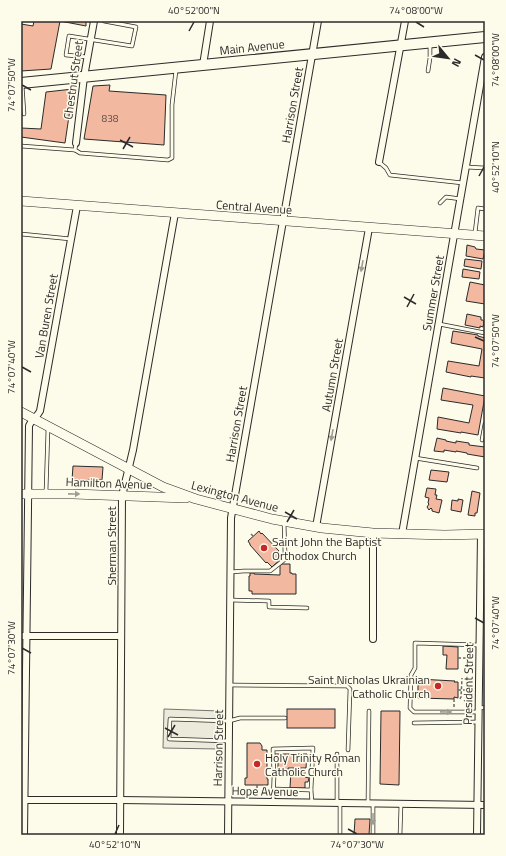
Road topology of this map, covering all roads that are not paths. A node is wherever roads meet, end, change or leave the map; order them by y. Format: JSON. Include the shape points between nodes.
{"nodes":[{"id":1,"x":94,"y":21,"type":"edge"},
{"id":2,"x":104,"y":21,"type":"edge"},
{"id":3,"x":210,"y":21,"type":"edge"},
{"id":4,"x":318,"y":21,"type":"edge"},
{"id":5,"x":405,"y":21,"type":"edge"},
{"id":6,"x":485,"y":37,"type":"edge"},
{"id":7,"x":91,"y":39,"type":"junction"},
{"id":8,"x":430,"y":42,"type":"junction"},
{"id":9,"x":401,"y":45,"type":"junction"},
{"id":10,"x":312,"y":54,"type":"junction"},
{"id":11,"x":87,"y":57,"type":"junction"},
{"id":12,"x":485,"y":57,"type":"edge"},
{"id":13,"x":203,"y":65,"type":"junction"},
{"id":14,"x":176,"y":68,"type":"junction"},
{"id":15,"x":428,"y":71,"type":"dead end"},
{"id":16,"x":84,"y":77,"type":"junction"},
{"id":17,"x":22,"y":83,"type":"edge"},
{"id":18,"x":24,"y":114,"type":"dead end"},
{"id":19,"x":76,"y":143,"type":"joint"},
{"id":20,"x":21,"y":146,"type":"edge"},
{"id":21,"x":75,"y":150,"type":"junction"},
{"id":22,"x":380,"y":162,"type":"joint"},
{"id":23,"x":466,"y":166,"type":"junction"},
{"id":24,"x":485,"y":168,"type":"edge"},
{"id":25,"x":463,"y":183,"type":"junction"},
{"id":26,"x":461,"y":199,"type":"junction"},
{"id":27,"x":21,"y":201,"type":"edge"},
{"id":28,"x":440,"y":203,"type":"dead end"},
{"id":29,"x":77,"y":206,"type":"junction"},
{"id":30,"x":485,"y":209,"type":"edge"},
{"id":31,"x":175,"y":213,"type":"junction"},
{"id":32,"x":283,"y":221,"type":"junction"},
{"id":33,"x":369,"y":228,"type":"junction"},
{"id":34,"x":21,"y":234,"type":"edge"},
{"id":35,"x":454,"y":234,"type":"junction"},
{"id":36,"x":474,"y":236,"type":"junction"},
{"id":37,"x":485,"y":236,"type":"edge"},
{"id":38,"x":71,"y":239,"type":"junction"},
{"id":39,"x":439,"y":324,"type":"junction"},
{"id":40,"x":485,"y":333,"type":"edge"},
{"id":41,"x":21,"y":412,"type":"edge"},
{"id":42,"x":34,"y":419,"type":"junction"},
{"id":43,"x":485,"y":424,"type":"edge"},
{"id":44,"x":48,"y":426,"type":"junction"},
{"id":45,"x":482,"y":440,"type":"dead end"},
{"id":46,"x":415,"y":458,"type":"junction"},
{"id":47,"x":128,"y":468,"type":"junction"},
{"id":48,"x":477,"y":468,"type":"dead end"},
{"id":49,"x":24,"y":494,"type":"edge"},
{"id":50,"x":46,"y":494,"type":"junction"},
{"id":51,"x":122,"y":496,"type":"junction"},
{"id":52,"x":196,"y":498,"type":"junction"},
{"id":53,"x":233,"y":508,"type":"junction"},
{"id":54,"x":284,"y":521,"type":"junction"},
{"id":55,"x":316,"y":527,"type":"junction"},
{"id":56,"x":373,"y":533,"type":"junction"},
{"id":57,"x":402,"y":534,"type":"junction"},
{"id":58,"x":483,"y":534,"type":"edge"},
{"id":59,"x":230,"y":572,"type":"junction"},
{"id":60,"x":230,"y":600,"type":"junction"},
{"id":61,"x":307,"y":608,"type":"dead end"},
{"id":62,"x":24,"y":636,"type":"edge"},
{"id":63,"x":121,"y":636,"type":"junction"},
{"id":64,"x":373,"y":639,"type":"dead end"},
{"id":65,"x":479,"y":644,"type":"junction"},
{"id":66,"x":229,"y":685,"type":"junction"},
{"id":67,"x":481,"y":709,"type":"edge"},
{"id":68,"x":369,"y":711,"type":"dead end"},
{"id":69,"x":285,"y":718,"type":"dead end"},
{"id":70,"x":229,"y":721,"type":"junction"},
{"id":71,"x":478,"y":722,"type":"junction"},
{"id":72,"x":414,"y":723,"type":"dead end"},
{"id":73,"x":229,"y":741,"type":"junction"},
{"id":74,"x":348,"y":750,"type":"dead end"},
{"id":75,"x":337,"y":754,"type":"dead end"},
{"id":76,"x":274,"y":789,"type":"junction"},
{"id":77,"x":312,"y":790,"type":"junction"},
{"id":78,"x":23,"y":800,"type":"edge"},
{"id":79,"x":120,"y":800,"type":"junction"},
{"id":80,"x":228,"y":802,"type":"junction"},
{"id":81,"x":273,"y":802,"type":"junction"},
{"id":82,"x":312,"y":803,"type":"junction"},
{"id":83,"x":338,"y":803,"type":"junction"},
{"id":84,"x":370,"y":803,"type":"junction"},
{"id":85,"x":401,"y":804,"type":"junction"},
{"id":86,"x":477,"y":805,"type":"junction"},
{"id":87,"x":485,"y":805,"type":"edge"},
{"id":88,"x":24,"y":835,"type":"edge"},
{"id":89,"x":120,"y":835,"type":"edge"},
{"id":90,"x":228,"y":835,"type":"edge"},
{"id":91,"x":340,"y":835,"type":"edge"},
{"id":92,"x":373,"y":835,"type":"edge"},
{"id":93,"x":400,"y":835,"type":"edge"},
{"id":94,"x":477,"y":835,"type":"edge"}],
"edges":[{"from":1,"to":7,"type":"street","name":"Chestnut Street"},
{"from":2,"to":7,"type":"lane","via":[[136,27],[132,46]]},
{"from":3,"to":13,"type":"street"},
{"from":4,"to":10,"type":"street","name":"Harrison Street"},
{"from":5,"to":9,"type":"street"},
{"from":6,"to":8,"type":"main road","name":"Main Avenue"},
{"from":7,"to":11,"type":"street","name":"Chestnut Street"},
{"from":7,"to":11,"type":"lane","via":[[69,36],[66,55]]},
{"from":8,"to":9,"type":"main road","name":"Main Avenue"},
{"from":8,"to":15,"type":"lane"},
{"from":9,"to":10,"type":"main road","name":"Main Avenue"},
{"from":9,"to":22,"type":"street"},
{"from":10,"to":13,"type":"main road","name":"Main Avenue"},
{"from":10,"to":32,"type":"street","name":"Harrison Street"},
{"from":11,"to":16,"type":"street","name":"Chestnut Street"},
{"from":12,"to":23,"type":"street","name":"Summer Street"},
{"from":13,"to":14,"type":"main road","name":"Main Avenue"},
{"from":14,"to":16,"type":"main road","name":"Main Avenue"},
{"from":14,"to":21,"type":"lane","via":[[172,105],[172,158],[142,158]]},
{"from":16,"to":17,"type":"main road","name":"Main Avenue"},
{"from":16,"to":19,"type":"street","name":"Chestnut Street"},
{"from":17,"to":18,"type":"lane"},
{"from":19,"to":21,"type":"lane"},
{"from":20,"to":21,"type":"lane"},
{"from":22,"to":25,"type":"lane","via":[[390,175]]},
{"from":23,"to":24,"type":"lane"},
{"from":23,"to":25,"type":"street","name":"Summer Street"},
{"from":25,"to":26,"type":"street","name":"Summer Street"},
{"from":26,"to":28,"type":"lane","via":[[446,197]]},
{"from":26,"to":35,"type":"street","name":"Summer Street"},
{"from":27,"to":29,"type":"main road","name":"Central Avenue"},
{"from":29,"to":31,"type":"main road","name":"Central Avenue"},
{"from":29,"to":38,"type":"street","name":"Van Buren Street"},
{"from":30,"to":36,"type":"lane","via":[[478,208]]},
{"from":31,"to":32,"type":"main road","name":"Central Avenue"},
{"from":31,"to":47,"type":"street","name":"Sherman Street"},
{"from":32,"to":33,"type":"main road","name":"Central Avenue"},
{"from":32,"to":53,"type":"street","name":"Harrison Street"},
{"from":33,"to":35,"type":"main road","name":"Central Avenue"},
{"from":33,"to":55,"type":"street","name":"Autumn Street","one_way":true},
{"from":34,"to":38,"type":"lane"},
{"from":35,"to":36,"type":"main road","name":"Central Avenue"},
{"from":35,"to":39,"type":"street","name":"Summer Street"},
{"from":36,"to":37,"type":"main road","name":"Central Avenue"},
{"from":38,"to":42,"type":"street","name":"Van Buren Street","via":[[40,411]]},
{"from":39,"to":40,"type":"lane"},
{"from":39,"to":46,"type":"street","name":"Summer Street"},
{"from":41,"to":42,"type":"main road","name":"Lexington Avenue"},
{"from":42,"to":44,"type":"main road","name":"Lexington Avenue"},
{"from":42,"to":49,"type":"street","name":"Van Buren Street","via":[[29,426]]},
{"from":43,"to":45,"type":"lane"},
{"from":44,"to":47,"type":"main road","name":"Lexington Avenue"},
{"from":44,"to":50,"type":"lane"},
{"from":46,"to":48,"type":"lane"},
{"from":46,"to":57,"type":"street","name":"Summer Street"},
{"from":47,"to":51,"type":"street","name":"Sherman Street"},
{"from":47,"to":52,"type":"main road","name":"Lexington Avenue","via":[[163,487]]},
{"from":49,"to":50,"type":"main road","name":"Hamilton Avenue"},
{"from":49,"to":62,"type":"street","name":"Van Buren Street"},
{"from":50,"to":51,"type":"main road","name":"Hamilton Avenue","one_way":true},
{"from":51,"to":52,"type":"main road","name":"Hamilton Avenue"},
{"from":51,"to":63,"type":"street","name":"Sherman Street"},
{"from":52,"to":53,"type":"main road","name":"Lexington Avenue"},
{"from":53,"to":54,"type":"main road","name":"Lexington Avenue"},
{"from":53,"to":59,"type":"street","name":"Harrison Street"},
{"from":54,"to":55,"type":"main road","name":"Lexington Avenue"},
{"from":54,"to":59,"type":"lane","via":[[284,560],[270,571]]},
{"from":55,"to":56,"type":"main road","name":"Lexington Avenue"},
{"from":56,"to":57,"type":"main road","name":"Lexington Avenue"},
{"from":56,"to":64,"type":"street"},
{"from":57,"to":58,"type":"main road","name":"Lexington Avenue"},
{"from":58,"to":65,"type":"street","name":"President Street"},
{"from":59,"to":60,"type":"street","name":"Harrison Street"},
{"from":60,"to":61,"type":"lane","via":[[269,601],[269,607]]},
{"from":60,"to":66,"type":"street","name":"Harrison Street"},
{"from":62,"to":63,"type":"street"},
{"from":62,"to":78,"type":"street","name":"Van Buren Street"},
{"from":63,"to":79,"type":"street","name":"Sherman Street"},
{"from":65,"to":67,"type":"street","name":"President Street"},
{"from":65,"to":67,"type":"lane","one_way":true,"via":[[415,644],[410,708],[414,712]]},
{"from":66,"to":70,"type":"street","name":"Harrison Street"},
{"from":66,"to":74,"type":"lane","via":[[347,686],[350,689]]},
{"from":67,"to":71,"type":"street","name":"President Street"},
{"from":68,"to":84,"type":"lane"},
{"from":69,"to":70,"type":"lane","via":[[240,718]]},
{"from":70,"to":73,"type":"street","name":"Harrison Street"},
{"from":70,"to":73,"type":"lane","via":[[170,719],[169,739]]},
{"from":71,"to":72,"type":"lane"},
{"from":71,"to":86,"type":"street","name":"President Street"},
{"from":73,"to":80,"type":"street","name":"Harrison Street"},
{"from":75,"to":83,"type":"lane"},
{"from":76,"to":77,"type":"lane"},
{"from":76,"to":77,"type":"lane","via":[[273,749],[313,748]]},
{"from":76,"to":81,"type":"lane"},
{"from":77,"to":82,"type":"lane"},
{"from":78,"to":79,"type":"street","name":"Hope Avenue"},
{"from":78,"to":88,"type":"street","name":"Van Buren Street"},
{"from":79,"to":80,"type":"street","name":"Hope Avenue"},
{"from":79,"to":89,"type":"street","name":"Sherman Street"},
{"from":80,"to":81,"type":"street","name":"Hope Avenue"},
{"from":80,"to":90,"type":"street","name":"Harrison Street"},
{"from":81,"to":82,"type":"street","name":"Hope Avenue"},
{"from":82,"to":83,"type":"street","name":"Hope Avenue"},
{"from":83,"to":84,"type":"street","name":"Hope Avenue"},
{"from":83,"to":91,"type":"lane"},
{"from":84,"to":85,"type":"street","name":"Hope Avenue"},
{"from":84,"to":92,"type":"lane","one_way":true},
{"from":85,"to":86,"type":"street","name":"Hope Avenue"},
{"from":85,"to":93,"type":"lane"},
{"from":86,"to":87,"type":"street","name":"Hope Avenue"},
{"from":86,"to":94,"type":"street","name":"President Street"}]}
